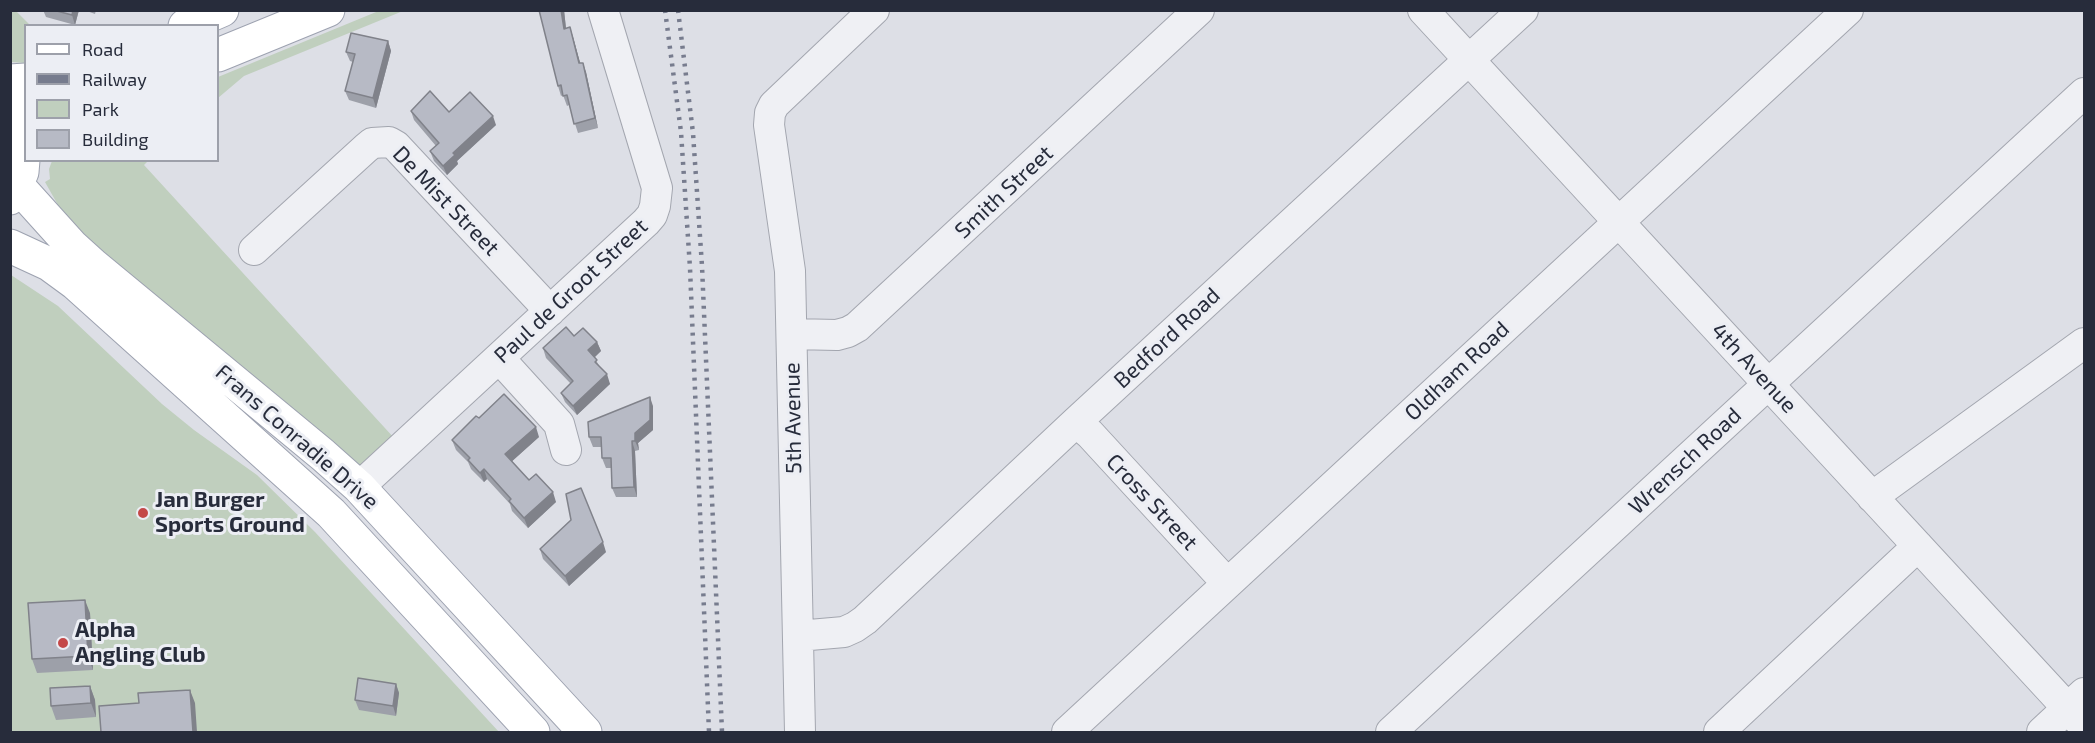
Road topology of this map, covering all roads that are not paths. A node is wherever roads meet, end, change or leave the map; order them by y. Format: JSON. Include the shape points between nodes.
{"nodes":[{"id":1,"x":222,"y":10,"type":"edge"},
{"id":2,"x":328,"y":10,"type":"edge"},
{"id":3,"x":603,"y":10,"type":"edge"},
{"id":4,"x":874,"y":10,"type":"edge"},
{"id":5,"x":1199,"y":10,"type":"edge"},
{"id":6,"x":1423,"y":10,"type":"edge"},
{"id":7,"x":1523,"y":10,"type":"edge"},
{"id":8,"x":1848,"y":10,"type":"edge"},
{"id":9,"x":190,"y":24,"type":"edge"},
{"id":10,"x":219,"y":55,"type":"edge"},
{"id":11,"x":1469,"y":60,"type":"junction"},
{"id":12,"x":2085,"y":93,"type":"edge"},
{"id":13,"x":10,"y":103,"type":"edge"},
{"id":14,"x":24,"y":141,"type":"edge"},
{"id":15,"x":24,"y":155,"type":"edge"},
{"id":16,"x":14,"y":191,"type":"edge"},
{"id":17,"x":1618,"y":222,"type":"junction"},
{"id":18,"x":10,"y":246,"type":"edge"},
{"id":19,"x":254,"y":250,"type":"dead end"},
{"id":20,"x":550,"y":311,"type":"junction"},
{"id":21,"x":792,"y":334,"type":"junction"},
{"id":22,"x":2085,"y":343,"type":"edge"},
{"id":23,"x":499,"y":358,"type":"junction"},
{"id":24,"x":1769,"y":383,"type":"junction"},
{"id":25,"x":1076,"y":422,"type":"junction"},
{"id":26,"x":566,"y":450,"type":"dead end"},
{"id":27,"x":359,"y":487,"type":"junction"},
{"id":28,"x":1872,"y":497,"type":"junction"},
{"id":29,"x":1918,"y":546,"type":"junction"},
{"id":30,"x":1227,"y":583,"type":"junction"},
{"id":31,"x":798,"y":636,"type":"junction"},
{"id":32,"x":2079,"y":709,"type":"edge"},
{"id":33,"x":534,"y":732,"type":"edge"},
{"id":34,"x":585,"y":732,"type":"edge"},
{"id":35,"x":800,"y":732,"type":"edge"},
{"id":36,"x":1067,"y":732,"type":"edge"},
{"id":37,"x":1391,"y":732,"type":"edge"},
{"id":38,"x":1719,"y":732,"type":"edge"},
{"id":39,"x":2042,"y":732,"type":"edge"}],
"edges":[{"from":1,"to":9,"type":"main road"},
{"from":2,"to":10,"type":"main road"},
{"from":3,"to":20,"type":"street","name":"Paul de Groot Street","via":[[657,188],[655,206],[646,222]]},
{"from":4,"to":21,"type":"street","name":"5th Avenue","via":[[770,113],[790,271]]},
{"from":5,"to":21,"type":"street","name":"Smith Street","via":[[857,327],[837,335]]},
{"from":6,"to":11,"type":"street","name":"4th Avenue"},
{"from":7,"to":11,"type":"street","name":"Bedford Road"},
{"from":8,"to":17,"type":"street","name":"Oldham Road"},
{"from":11,"to":17,"type":"street","name":"4th Avenue"},
{"from":11,"to":25,"type":"street","name":"Bedford Road"},
{"from":12,"to":24,"type":"street","name":"Wrensch Road"},
{"from":13,"to":14,"type":"main road"},
{"from":15,"to":16,"type":"main road"},
{"from":16,"to":27,"type":"main road","name":"Frans Conradie Drive","via":[[93,265]]},
{"from":17,"to":24,"type":"street","name":"4th Avenue"},
{"from":17,"to":30,"type":"street","name":"Oldham Road"},
{"from":18,"to":33,"type":"main road","name":"Frans Conradie Drive","via":[[49,264],[75,283],[331,513]]},
{"from":19,"to":20,"type":"street","name":"De Mist Street","via":[[366,148],[380,141],[389,142]]},
{"from":20,"to":23,"type":"street","name":"Paul de Groot Street"},
{"from":21,"to":31,"type":"street","name":"5th Avenue"},
{"from":22,"to":28,"type":"street"},
{"from":23,"to":26,"type":"street","via":[[559,424]]},
{"from":23,"to":27,"type":"street","name":"Paul de Groot Street"},
{"from":24,"to":28,"type":"street","name":"4th Avenue"},
{"from":24,"to":37,"type":"street","name":"Wrensch Road"},
{"from":25,"to":30,"type":"street","name":"Cross Street"},
{"from":25,"to":31,"type":"street","name":"Bedford Road","via":[[855,627],[844,632]]},
{"from":27,"to":34,"type":"main road","name":"Frans Conradie Drive"},
{"from":28,"to":29,"type":"street","name":"4th Avenue"},
{"from":29,"to":32,"type":"street","name":"4th Avenue"},
{"from":29,"to":38,"type":"street"},
{"from":30,"to":36,"type":"street","name":"Oldham Road"},
{"from":31,"to":35,"type":"street","name":"5th Avenue"},
{"from":32,"to":39,"type":"street"}]}
